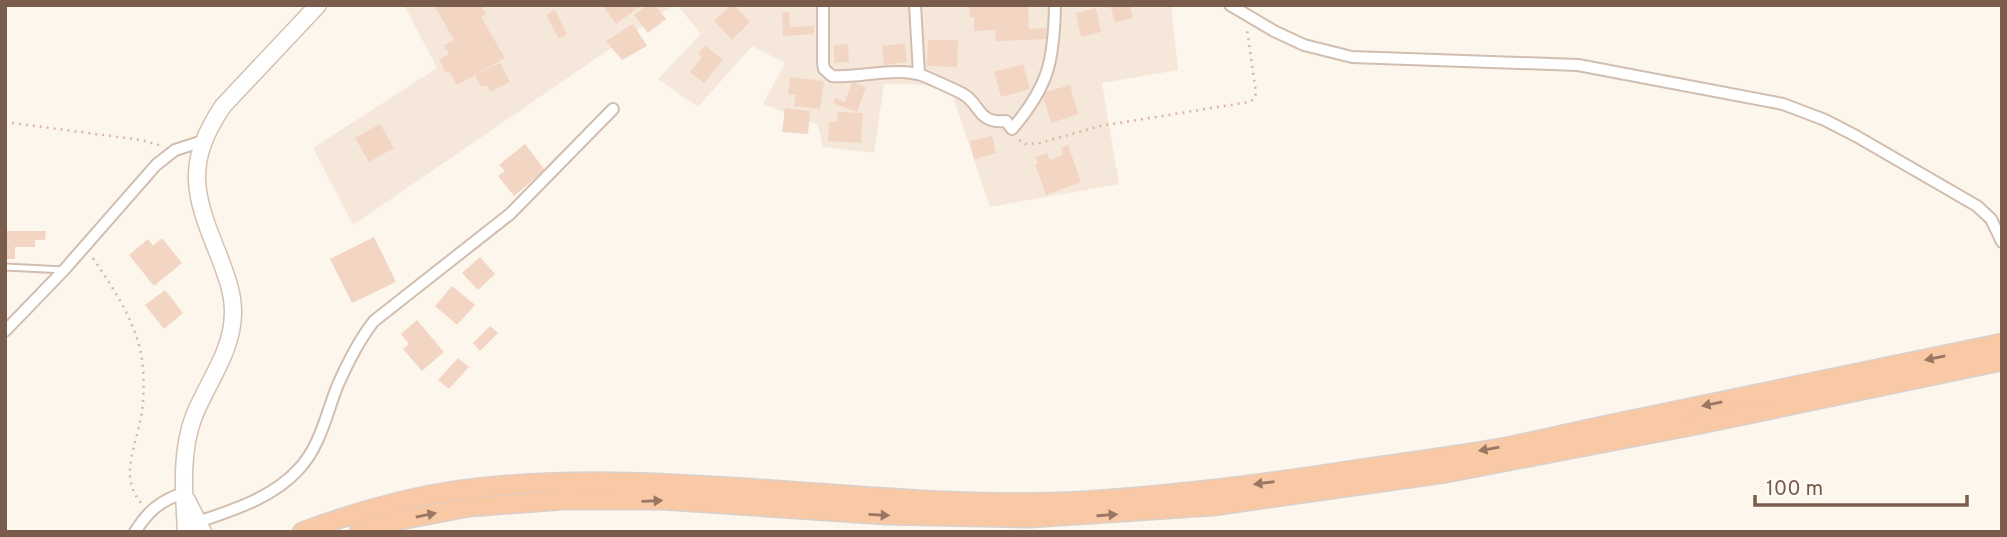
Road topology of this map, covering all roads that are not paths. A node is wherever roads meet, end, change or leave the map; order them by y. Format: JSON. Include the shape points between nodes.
{"nodes":[{"id":1,"x":823,"y":5,"type":"edge"},
{"id":2,"x":915,"y":5,"type":"edge"},
{"id":3,"x":1055,"y":5,"type":"edge"},
{"id":4,"x":1230,"y":5,"type":"edge"},
{"id":5,"x":316,"y":6,"type":"edge"},
{"id":6,"x":919,"y":74,"type":"junction"},
{"id":7,"x":612,"y":109,"type":"dead end"},
{"id":8,"x":203,"y":141,"type":"junction"},
{"id":9,"x":2002,"y":242,"type":"edge"},
{"id":10,"x":5,"y":267,"type":"edge"},
{"id":11,"x":64,"y":270,"type":"junction"},
{"id":12,"x":5,"y":331,"type":"edge"},
{"id":13,"x":2002,"y":343,"type":"edge"},
{"id":14,"x":2002,"y":360,"type":"edge"},
{"id":15,"x":183,"y":493,"type":"junction"},
{"id":16,"x":196,"y":529,"type":"edge"},
{"id":17,"x":135,"y":532,"type":"edge"},
{"id":18,"x":302,"y":532,"type":"edge"},
{"id":19,"x":360,"y":532,"type":"edge"}],
"edges":[{"from":1,"to":6,"type":"street","via":[[822,63],[832,76]]},
{"from":2,"to":6,"type":"street"},
{"from":3,"to":6,"type":"street","via":[[1049,72],[1030,109],[1012,129],[1006,121],[982,116],[964,94]]},
{"from":4,"to":9,"type":"street","via":[[1304,44],[1352,57],[1578,65],[1783,104],[1856,136],[1976,206],[1992,219]]},
{"from":5,"to":8,"type":"main road","via":[[223,106]]},
{"from":7,"to":16,"type":"street","via":[[510,214],[374,321],[338,386],[314,448],[298,470],[264,496]]},
{"from":8,"to":11,"type":"street","via":[[175,150],[156,165]]},
{"from":8,"to":15,"type":"main road","via":[[196,176],[198,194],[232,292],[233,320],[228,346],[190,429]]},
{"from":10,"to":11,"type":"lane"},
{"from":11,"to":12,"type":"street"},
{"from":13,"to":18,"type":"highway","one_way":true,"via":[[1512,446],[1212,489],[1081,501],[985,502],[616,482],[535,485],[449,492]]},
{"from":19,"to":14,"type":"highway","one_way":true,"via":[[469,507],[564,500],[662,500],[886,515],[1030,518],[1213,506],[1446,473]]},
{"from":15,"to":16,"type":"main road"},
{"from":15,"to":17,"type":"street","via":[[149,511]]}]}
